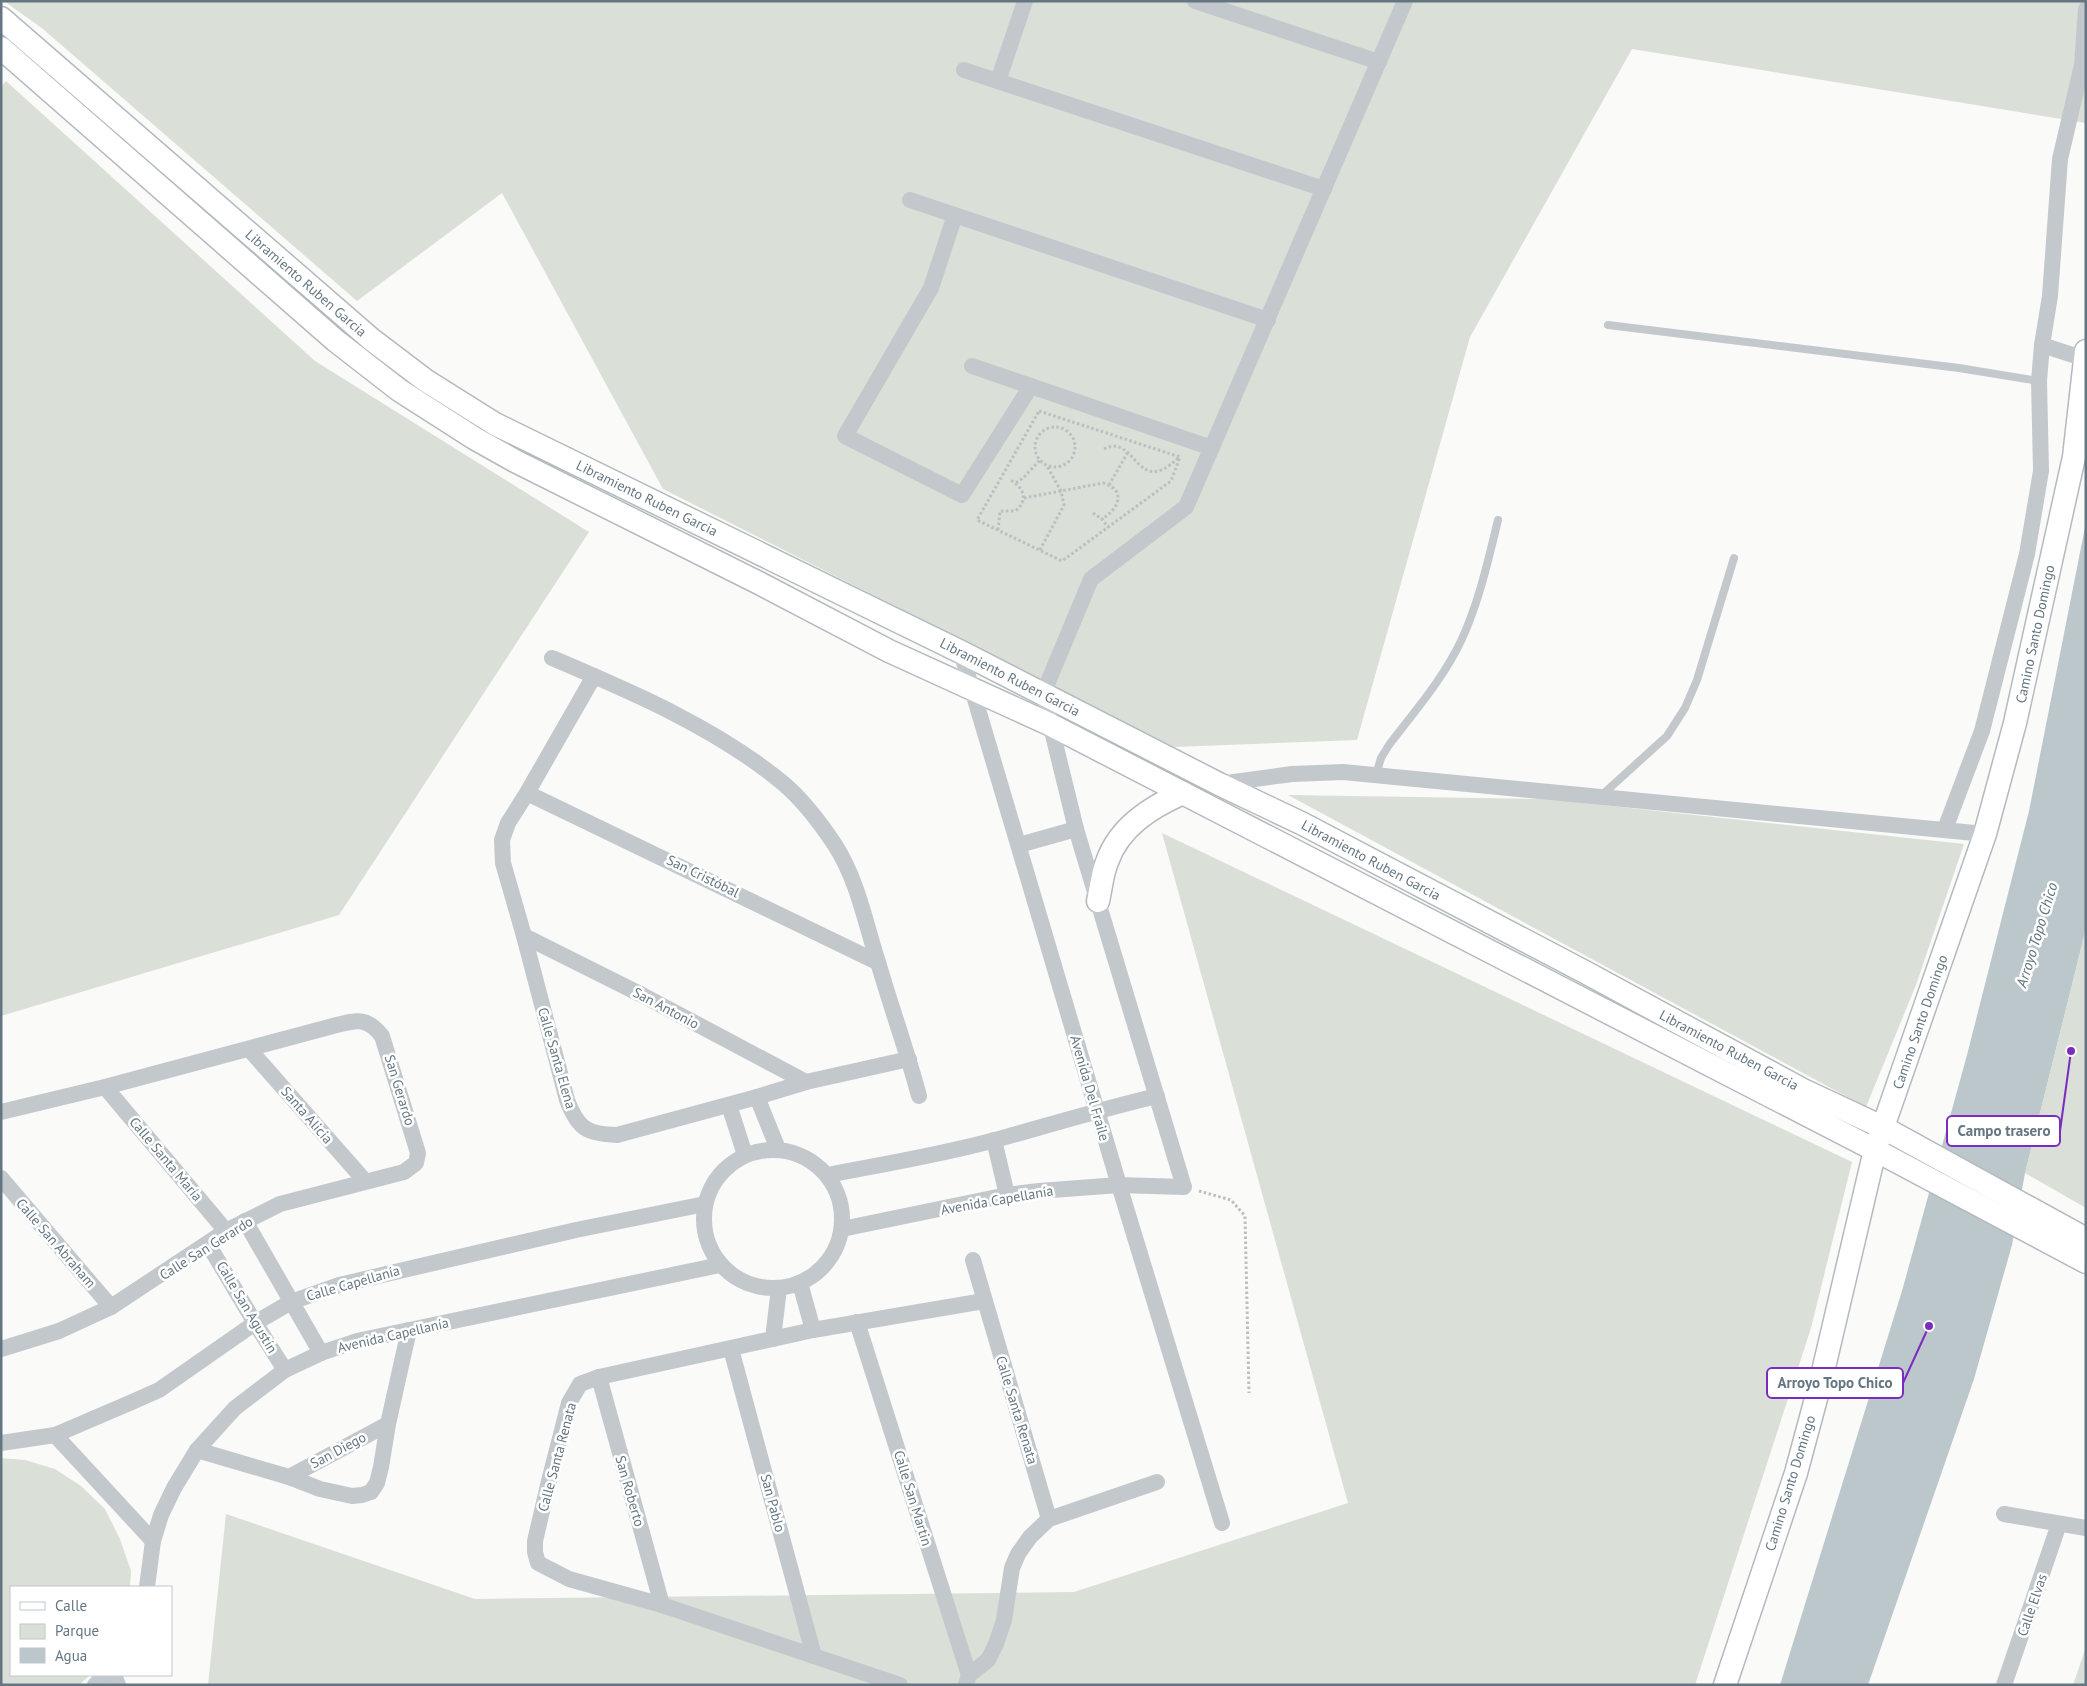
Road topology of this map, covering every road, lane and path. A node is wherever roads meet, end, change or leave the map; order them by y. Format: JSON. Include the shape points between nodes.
{"nodes":[{"id":1,"x":1025,"y":1,"type":"edge"},
{"id":2,"x":1195,"y":1,"type":"edge"},
{"id":3,"x":1405,"y":1,"type":"edge"},
{"id":4,"x":2086,"y":8,"type":"edge"},
{"id":5,"x":1,"y":18,"type":"edge"},
{"id":6,"x":1,"y":48,"type":"edge"},
{"id":7,"x":1379,"y":62,"type":"junction"},
{"id":8,"x":964,"y":70,"type":"dead end"},
{"id":9,"x":998,"y":81,"type":"junction"},
{"id":10,"x":1324,"y":189,"type":"junction"},
{"id":11,"x":910,"y":200,"type":"dead end"},
{"id":12,"x":955,"y":215,"type":"junction"},
{"id":13,"x":1268,"y":320,"type":"junction"},
{"id":14,"x":1608,"y":325,"type":"dead end"},
{"id":15,"x":2042,"y":345,"type":"junction"},
{"id":16,"x":2085,"y":355,"type":"edge"},
{"id":17,"x":972,"y":366,"type":"dead end"},
{"id":18,"x":2039,"y":381,"type":"junction"},
{"id":19,"x":1031,"y":386,"type":"junction"},
{"id":20,"x":1212,"y":448,"type":"junction"},
{"id":21,"x":1104,"y":449,"type":"dead end"},
{"id":22,"x":1128,"y":452,"type":"junction"},
{"id":23,"x":1180,"y":457,"type":"junction"},
{"id":24,"x":1040,"y":460,"type":"junction"},
{"id":25,"x":1047,"y":466,"type":"junction"},
{"id":26,"x":1010,"y":480,"type":"dead end"},
{"id":27,"x":1016,"y":483,"type":"junction"},
{"id":28,"x":1109,"y":485,"type":"junction"},
{"id":29,"x":1061,"y":491,"type":"junction"},
{"id":30,"x":1024,"y":498,"type":"junction"},
{"id":31,"x":1093,"y":513,"type":"dead end"},
{"id":32,"x":1102,"y":519,"type":"junction"},
{"id":33,"x":1498,"y":520,"type":"dead end"},
{"id":34,"x":1108,"y":528,"type":"junction"},
{"id":35,"x":998,"y":530,"type":"junction"},
{"id":36,"x":1040,"y":550,"type":"junction"},
{"id":37,"x":1734,"y":558,"type":"dead end"},
{"id":38,"x":961,"y":652,"type":"junction"},
{"id":39,"x":552,"y":658,"type":"dead end"},
{"id":40,"x":594,"y":676,"type":"junction"},
{"id":41,"x":971,"y":688,"type":"junction"},
{"id":42,"x":1043,"y":694,"type":"junction"},
{"id":43,"x":1049,"y":724,"type":"junction"},
{"id":44,"x":1376,"y":774,"type":"junction"},
{"id":45,"x":1219,"y":784,"type":"junction"},
{"id":46,"x":528,"y":792,"type":"junction"},
{"id":47,"x":1183,"y":793,"type":"junction"},
{"id":48,"x":1600,"y":797,"type":"junction"},
{"id":49,"x":1076,"y":829,"type":"junction"},
{"id":50,"x":1945,"y":829,"type":"junction"},
{"id":51,"x":1984,"y":834,"type":"junction"},
{"id":52,"x":1019,"y":845,"type":"junction"},
{"id":53,"x":1098,"y":901,"type":"junction"},
{"id":54,"x":524,"y":936,"type":"junction"},
{"id":55,"x":878,"y":962,"type":"junction"},
{"id":56,"x":249,"y":1049,"type":"junction"},
{"id":57,"x":909,"y":1059,"type":"junction"},
{"id":58,"x":806,"y":1082,"type":"junction"},
{"id":59,"x":106,"y":1087,"type":"junction"},
{"id":60,"x":919,"y":1096,"type":"dead end"},
{"id":61,"x":1157,"y":1096,"type":"junction"},
{"id":62,"x":757,"y":1097,"type":"junction"},
{"id":63,"x":729,"y":1105,"type":"junction"},
{"id":64,"x":1097,"y":1110,"type":"junction"},
{"id":65,"x":1,"y":1112,"type":"edge"},
{"id":66,"x":1882,"y":1127,"type":"junction"},
{"id":67,"x":994,"y":1140,"type":"junction"},
{"id":68,"x":778,"y":1149,"type":"junction"},
{"id":69,"x":1875,"y":1150,"type":"junction"},
{"id":70,"x":745,"y":1155,"type":"junction"},
{"id":71,"x":416,"y":1163,"type":"joint"},
{"id":72,"x":828,"y":1175,"type":"junction"},
{"id":73,"x":1,"y":1178,"type":"edge"},
{"id":74,"x":365,"y":1181,"type":"junction"},
{"id":75,"x":1119,"y":1185,"type":"junction"},
{"id":76,"x":1184,"y":1187,"type":"junction"},
{"id":77,"x":1007,"y":1195,"type":"junction"},
{"id":78,"x":705,"y":1204,"type":"junction"},
{"id":79,"x":2026,"y":1218,"type":"junction"},
{"id":80,"x":245,"y":1221,"type":"junction"},
{"id":81,"x":842,"y":1229,"type":"junction"},
{"id":82,"x":226,"y":1231,"type":"junction"},
{"id":83,"x":2086,"y":1239,"type":"edge"},
{"id":84,"x":208,"y":1244,"type":"junction"},
{"id":85,"x":974,"y":1260,"type":"dead end"},
{"id":86,"x":2086,"y":1262,"type":"edge"},
{"id":87,"x":720,"y":1265,"type":"junction"},
{"id":88,"x":800,"y":1283,"type":"junction"},
{"id":89,"x":779,"y":1288,"type":"junction"},
{"id":90,"x":291,"y":1302,"type":"junction"},
{"id":91,"x":984,"y":1302,"type":"junction"},
{"id":92,"x":112,"y":1307,"type":"junction"},
{"id":93,"x":858,"y":1322,"type":"junction"},
{"id":94,"x":255,"y":1323,"type":"junction"},
{"id":95,"x":409,"y":1330,"type":"junction"},
{"id":96,"x":813,"y":1330,"type":"junction"},
{"id":97,"x":773,"y":1339,"type":"junction"},
{"id":98,"x":1,"y":1349,"type":"edge"},
{"id":99,"x":731,"y":1349,"type":"junction"},
{"id":100,"x":321,"y":1353,"type":"junction"},
{"id":101,"x":286,"y":1370,"type":"junction"},
{"id":102,"x":598,"y":1377,"type":"junction"},
{"id":103,"x":1249,"y":1393,"type":"dead end"},
{"id":104,"x":388,"y":1424,"type":"junction"},
{"id":105,"x":56,"y":1435,"type":"junction"},
{"id":106,"x":1,"y":1443,"type":"edge"},
{"id":107,"x":197,"y":1450,"type":"junction"},
{"id":108,"x":289,"y":1476,"type":"junction"},
{"id":109,"x":1157,"y":1482,"type":"dead end"},
{"id":110,"x":2004,"y":1514,"type":"dead end"},
{"id":111,"x":1050,"y":1519,"type":"junction"},
{"id":112,"x":1222,"y":1523,"type":"dead end"},
{"id":113,"x":2059,"y":1524,"type":"junction"},
{"id":114,"x":2086,"y":1528,"type":"edge"},
{"id":115,"x":153,"y":1541,"type":"junction"},
{"id":116,"x":146,"y":1586,"type":"edge"},
{"id":117,"x":662,"y":1605,"type":"junction"},
{"id":118,"x":814,"y":1656,"type":"junction"},
{"id":119,"x":105,"y":1676,"type":"edge"},
{"id":120,"x":967,"y":1680,"type":"edge"},
{"id":121,"x":95,"y":1685,"type":"edge"},
{"id":122,"x":900,"y":1685,"type":"edge"},
{"id":123,"x":1725,"y":1685,"type":"edge"},
{"id":124,"x":2004,"y":1685,"type":"edge"}],
"edges":[{"from":1,"to":9,"type":"street"},
{"from":2,"to":7,"type":"street"},
{"from":3,"to":7,"type":"street"},
{"from":4,"to":15,"type":"street","via":[[2082,65],[2060,159],[2050,296]]},
{"from":5,"to":38,"type":"street","name":"Libramiento Ruben Garcia","via":[[370,338],[425,380],[523,439]]},
{"from":6,"to":41,"type":"street","name":"Libramiento Ruben Garcia","via":[[336,341],[438,416],[515,461],[890,651]]},
{"from":7,"to":10,"type":"street"},
{"from":8,"to":9,"type":"street"},
{"from":9,"to":10,"type":"street"},
{"from":10,"to":13,"type":"street"},
{"from":11,"to":12,"type":"street"},
{"from":12,"to":13,"type":"street"},
{"from":12,"to":19,"type":"street","via":[[931,288],[845,436],[962,495]]},
{"from":13,"to":20,"type":"street"},
{"from":14,"to":18,"type":"lane","via":[[1959,368]]},
{"from":15,"to":16,"type":"street"},
{"from":15,"to":18,"type":"street"},
{"from":16,"to":51,"type":"street","name":"Camino Santo Domingo","via":[[2074,457],[2015,722]]},
{"from":17,"to":19,"type":"street"},
{"from":18,"to":50,"type":"street","via":[[2041,471],[2027,554],[1982,731]]},
{"from":19,"to":20,"type":"street"},
{"from":20,"to":42,"type":"street","via":[[1186,507],[1091,579]]},
{"from":21,"to":22,"type":"path","via":[[1113,444]]},
{"from":22,"to":23,"type":"path","via":[[1137,464],[1150,471],[1165,469]]},
{"from":22,"to":28,"type":"path"},
{"from":23,"to":34,"type":"path","via":[[1171,481]]},
{"from":23,"to":35,"type":"path","via":[[1039,411],[977,520]]},
{"from":24,"to":25,"type":"path"},
{"from":24,"to":25,"type":"path","via":[[1035,448],[1043,431],[1056,428],[1068,432],[1074,444],[1072,456],[1063,465]]},
{"from":24,"to":27,"type":"path"},
{"from":25,"to":29,"type":"path"},
{"from":26,"to":27,"type":"path"},
{"from":27,"to":30,"type":"path"},
{"from":28,"to":29,"type":"path","via":[[1103,483]]},
{"from":28,"to":32,"type":"path","via":[[1118,494],[1118,502]]},
{"from":29,"to":30,"type":"path"},
{"from":29,"to":36,"type":"path","via":[[1064,505]]},
{"from":30,"to":35,"type":"path","via":[[1016,511],[1000,511]]},
{"from":31,"to":32,"type":"path"},
{"from":32,"to":34,"type":"path"},
{"from":33,"to":44,"type":"lane","via":[[1481,591],[1461,641],[1444,670],[1388,745]]},
{"from":34,"to":36,"type":"path","via":[[1062,561]]},
{"from":35,"to":36,"type":"path"},
{"from":37,"to":48,"type":"lane","via":[[1697,680],[1685,708],[1667,736]]},
{"from":38,"to":41,"type":"street","name":"Avenida Del Fraile"},
{"from":38,"to":42,"type":"street","name":"Libramiento Ruben Garcia"},
{"from":39,"to":40,"type":"street"},
{"from":40,"to":46,"type":"street","name":"Calle Santa Elena"},
{"from":40,"to":55,"type":"street","via":[[693,724],[786,786],[836,847],[857,890]]},
{"from":41,"to":43,"type":"street","name":"Libramiento Ruben Garcia"},
{"from":41,"to":52,"type":"street","name":"Avenida Del Fraile"},
{"from":42,"to":43,"type":"street"},
{"from":42,"to":45,"type":"street","name":"Libramiento Ruben Garcia"},
{"from":43,"to":47,"type":"street","name":"Libramiento Ruben Garcia"},
{"from":43,"to":49,"type":"street"},
{"from":44,"to":45,"type":"street","via":[[1301,773]]},
{"from":44,"to":48,"type":"street"},
{"from":45,"to":66,"type":"street","name":"Libramiento Ruben Garcia","via":[[1303,824],[1804,1090]]},
{"from":46,"to":54,"type":"street","name":"Calle Santa Elena","via":[[508,823],[502,840],[503,864]]},
{"from":46,"to":55,"type":"street","name":"San Cristóbal"},
{"from":47,"to":53,"type":"street","via":[[1143,814],[1115,844],[1106,862]]},
{"from":47,"to":69,"type":"street","name":"Libramiento Ruben Garcia"},
{"from":48,"to":50,"type":"street"},
{"from":49,"to":52,"type":"street"},
{"from":49,"to":53,"type":"street"},
{"from":50,"to":51,"type":"street"},
{"from":51,"to":66,"type":"street","name":"Camino Santo Domingo"},
{"from":52,"to":64,"type":"street","name":"Avenida Del Fraile"},
{"from":53,"to":61,"type":"street"},
{"from":54,"to":58,"type":"street","name":"San Antonio"},
{"from":54,"to":63,"type":"street","name":"Calle Santa Elena","via":[[567,1100],[578,1123],[588,1131],[617,1135]]},
{"from":55,"to":57,"type":"street"},
{"from":56,"to":59,"type":"street"},
{"from":56,"to":71,"type":"street","name":"San Gerardo","via":[[351,1022],[361,1020],[369,1023],[382,1036],[388,1050],[417,1146]]},
{"from":56,"to":74,"type":"street","name":"Santa Alicia"},
{"from":57,"to":58,"type":"street","name":"Calle Santa Elena"},
{"from":57,"to":60,"type":"street"},
{"from":58,"to":62,"type":"street","name":"Calle Santa Elena"},
{"from":59,"to":65,"type":"street"},
{"from":59,"to":82,"type":"street","name":"Calle Santa María"},
{"from":61,"to":64,"type":"street"},
{"from":61,"to":76,"type":"street"},
{"from":62,"to":63,"type":"street","name":"Calle Santa Elena"},
{"from":62,"to":68,"type":"street"},
{"from":63,"to":70,"type":"street"},
{"from":64,"to":67,"type":"street"},
{"from":64,"to":75,"type":"street","name":"Avenida Del Fraile"},
{"from":66,"to":69,"type":"street","name":"Camino Santo Domingo"},
{"from":66,"to":79,"type":"street","name":"Libramiento Ruben Garcia","via":[[1914,1144]]},
{"from":67,"to":72,"type":"street"},
{"from":67,"to":77,"type":"street"},
{"from":68,"to":70,"type":"street"},
{"from":68,"to":72,"type":"street","via":[[805,1157]]},
{"from":69,"to":79,"type":"street","name":"Libramiento Ruben Garcia","via":[[1906,1167]]},
{"from":69,"to":123,"type":"street","name":"Camino Santo Domingo","via":[[1822,1380],[1796,1473]]},
{"from":70,"to":78,"type":"street","via":[[726,1167],[717,1178]]},
{"from":71,"to":74,"type":"street","name":"Calle San Gerardo","via":[[404,1172]]},
{"from":72,"to":81,"type":"street","via":[[842,1210]]},
{"from":73,"to":92,"type":"street","name":"Calle San Abraham"},
{"from":74,"to":80,"type":"street","name":"Calle San Gerardo","via":[[280,1204]]},
{"from":75,"to":76,"type":"street","name":"Avenida Capellanía"},
{"from":75,"to":77,"type":"street","name":"Avenida Capellanía"},
{"from":75,"to":112,"type":"street","name":"Avenida Del Fraile"},
{"from":76,"to":103,"type":"path","via":[[1231,1200],[1245,1216]]},
{"from":77,"to":81,"type":"street","name":"Avenida Capellanía"},
{"from":78,"to":87,"type":"street","via":[[703,1226],[709,1247]]},
{"from":78,"to":90,"type":"street","name":"Calle Capellanía","via":[[339,1284]]},
{"from":79,"to":83,"type":"street","name":"Libramiento Ruben Garcia"},
{"from":79,"to":86,"type":"street","name":"Libramiento Ruben Garcia"},
{"from":80,"to":82,"type":"street","name":"Calle San Gerardo"},
{"from":80,"to":90,"type":"street"},
{"from":81,"to":88,"type":"street","via":[[834,1251],[820,1270]]},
{"from":82,"to":84,"type":"street","name":"Calle San Gerardo"},
{"from":84,"to":92,"type":"street","name":"Calle San Gerardo"},
{"from":84,"to":94,"type":"street","name":"Calle San Agustín"},
{"from":85,"to":91,"type":"street","name":"Calle Santa Renata"},
{"from":87,"to":89,"type":"street","via":[[737,1279],[757,1287]]},
{"from":87,"to":95,"type":"street","name":"Avenida Capellanía"},
{"from":88,"to":89,"type":"street"},
{"from":88,"to":96,"type":"street"},
{"from":89,"to":97,"type":"street"},
{"from":90,"to":94,"type":"street","name":"Calle Capellanía"},
{"from":90,"to":100,"type":"street"},
{"from":91,"to":93,"type":"street","name":"Calle Santa Renata"},
{"from":91,"to":111,"type":"street","name":"Calle Santa Renata"},
{"from":92,"to":98,"type":"street","name":"Calle San Gerardo","via":[[59,1331]]},
{"from":93,"to":96,"type":"street","name":"Calle Santa Renata"},
{"from":93,"to":120,"type":"street","name":"Calle San Martin"},
{"from":94,"to":101,"type":"street","name":"Calle San Agustín"},
{"from":94,"to":105,"type":"street","name":"Calle Capellanía","via":[[158,1390]]},
{"from":95,"to":100,"type":"street","name":"Avenida Capellanía","via":[[357,1340]]},
{"from":95,"to":104,"type":"street","name":"San Diego"},
{"from":96,"to":97,"type":"street","name":"Calle Santa Renata"},
{"from":97,"to":99,"type":"street","name":"Calle Santa Renata"},
{"from":99,"to":102,"type":"street","name":"Calle Santa Renata"},
{"from":99,"to":118,"type":"street","name":"San Pablo"},
{"from":100,"to":101,"type":"street","name":"Avenida Capellanía"},
{"from":101,"to":107,"type":"street","name":"Avenida Capellanía","via":[[235,1408]]},
{"from":102,"to":117,"type":"street","name":"San Roberto"},
{"from":102,"to":117,"type":"street","name":"Calle Santa Renata","via":[[580,1384],[569,1403],[539,1526],[535,1552],[538,1563],[569,1579]]},
{"from":104,"to":108,"type":"street","name":"San Diego"},
{"from":104,"to":108,"type":"street","name":"San Diego","via":[[377,1483],[371,1492],[352,1496],[320,1490]]},
{"from":105,"to":106,"type":"street","name":"Calle Capellanía"},
{"from":105,"to":115,"type":"street"},
{"from":107,"to":108,"type":"street","name":"San Diego"},
{"from":107,"to":115,"type":"street","name":"Avenida Capellanía","via":[[174,1488]]},
{"from":109,"to":111,"type":"street"},
{"from":110,"to":113,"type":"street"},
{"from":111,"to":120,"type":"street","via":[[1030,1537],[1018,1554],[1012,1568],[1004,1620],[996,1644],[988,1660]]},
{"from":113,"to":114,"type":"street"},
{"from":113,"to":124,"type":"street","name":"Calle Elvas"},
{"from":115,"to":116,"type":"street","name":"Avenida Capellanía"},
{"from":117,"to":118,"type":"street","name":"Calle Santa Renata"},
{"from":118,"to":122,"type":"street","name":"Calle Santa Renata"},
{"from":119,"to":121,"type":"street"}]}
